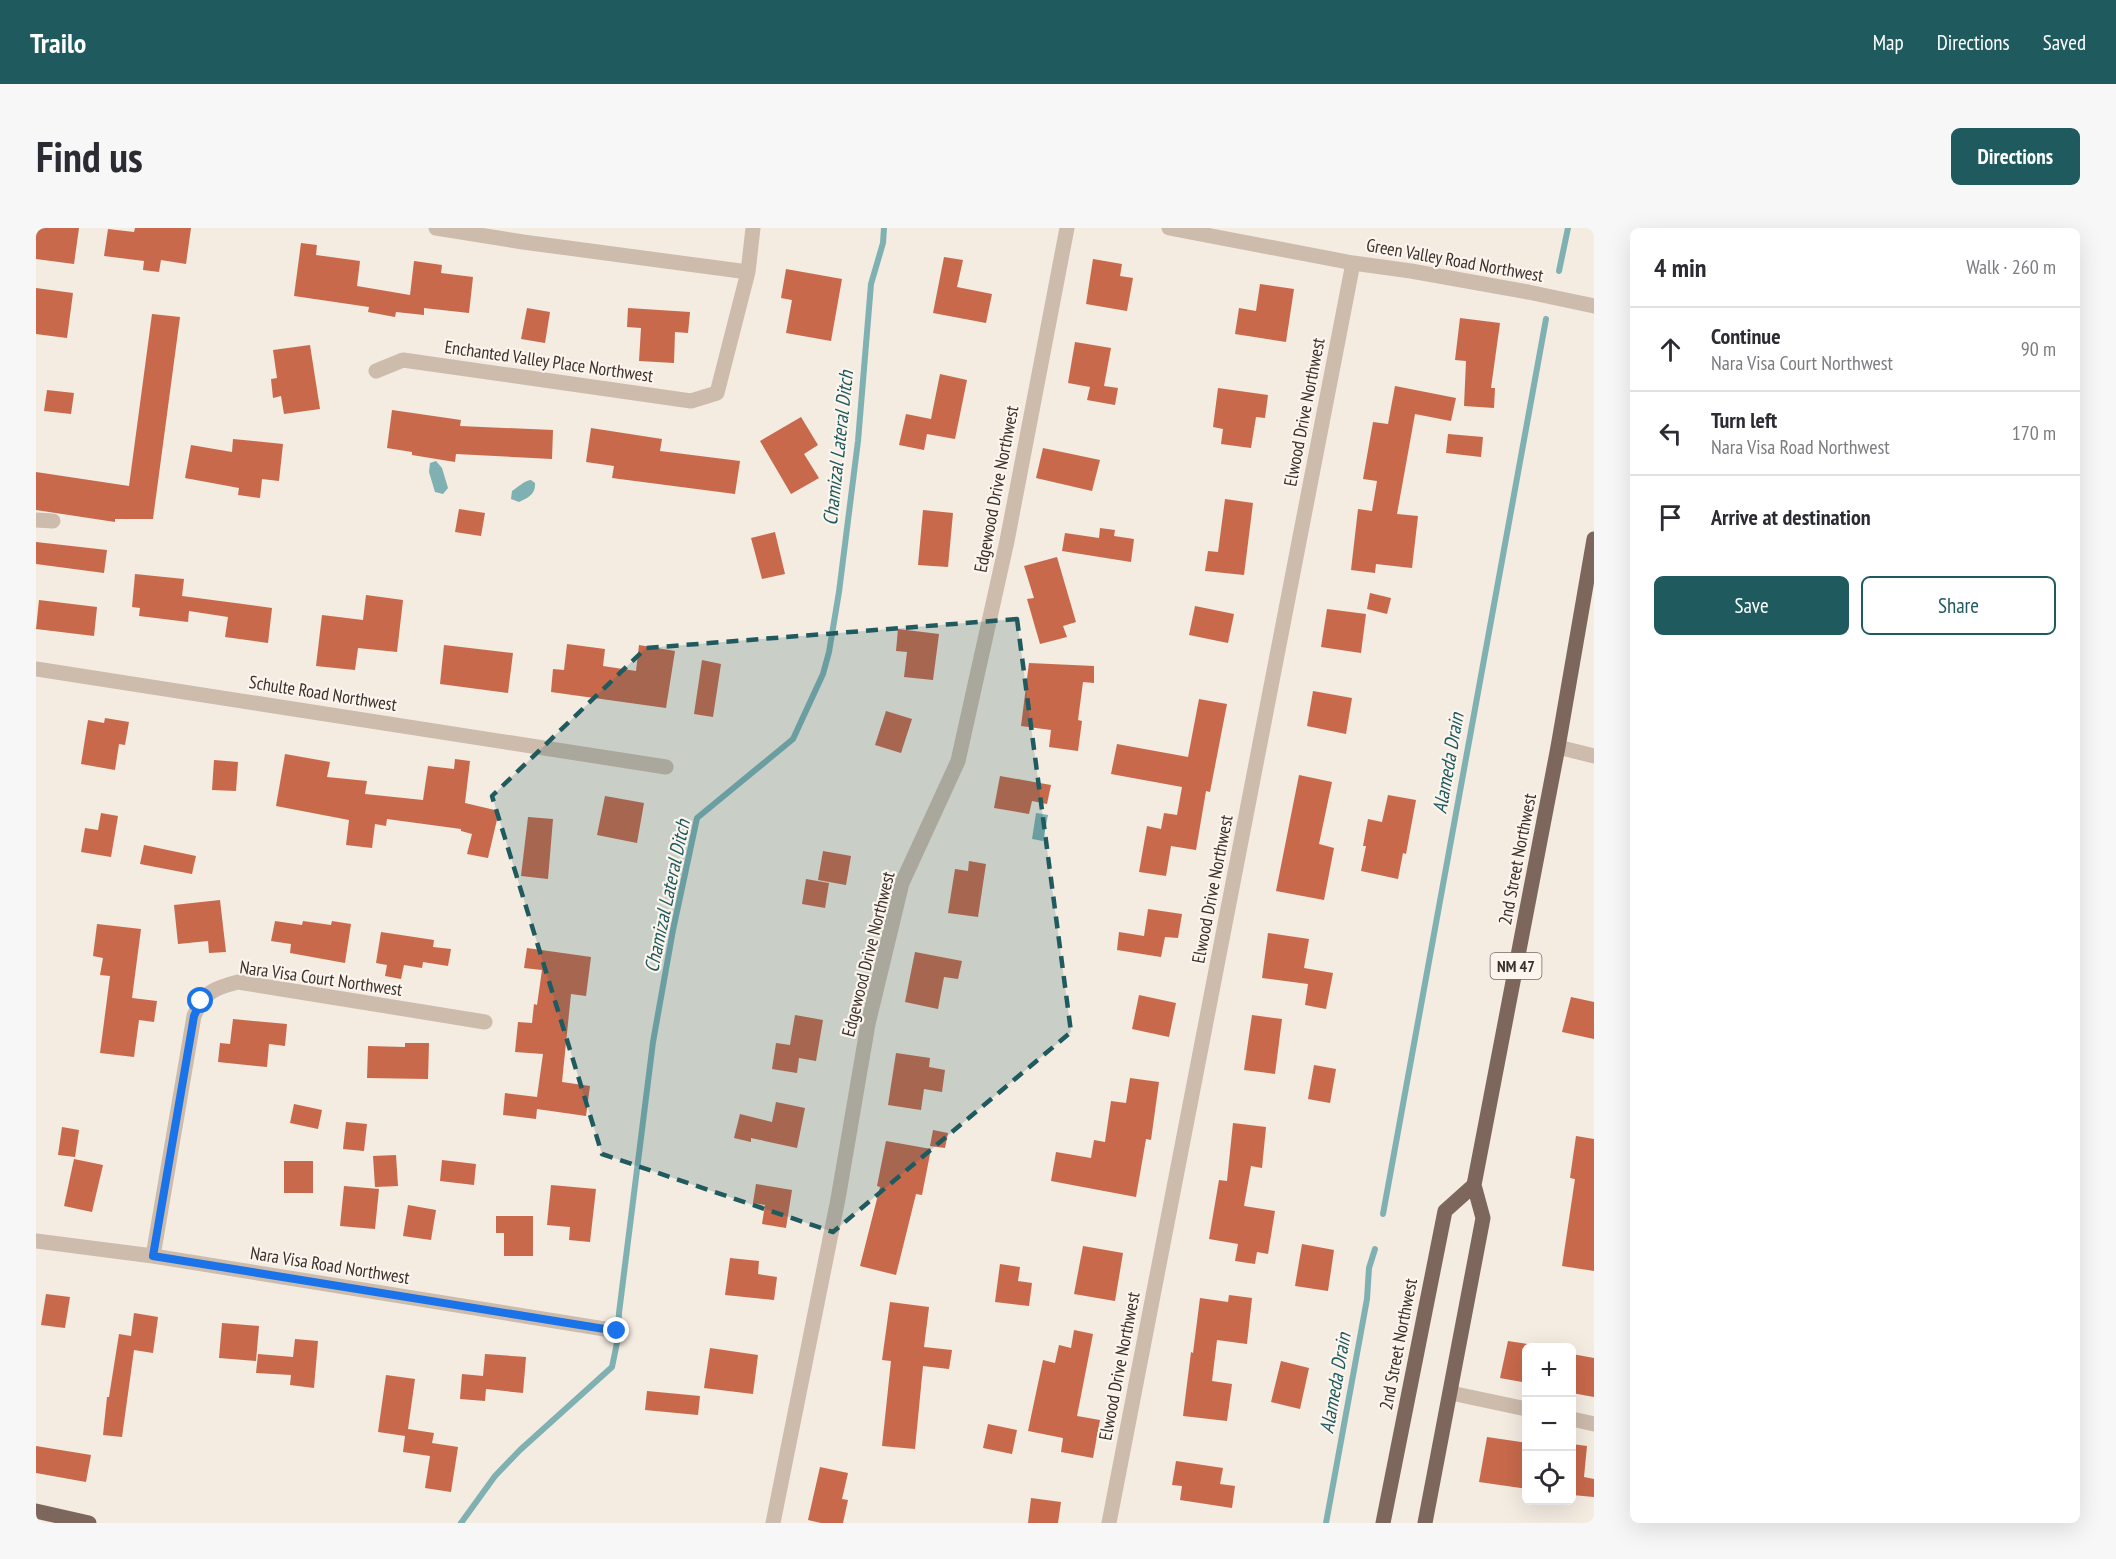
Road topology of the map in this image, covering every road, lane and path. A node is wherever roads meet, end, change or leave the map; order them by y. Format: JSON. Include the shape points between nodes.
{"nodes":[{"id":1,"x":436,"y":228,"type":"edge"},
{"id":2,"x":753,"y":228,"type":"edge"},
{"id":3,"x":1067,"y":228,"type":"edge"},
{"id":4,"x":1168,"y":228,"type":"edge"},
{"id":5,"x":1353,"y":263,"type":"junction"},
{"id":6,"x":747,"y":272,"type":"junction"},
{"id":7,"x":1594,"y":306,"type":"edge"},
{"id":8,"x":376,"y":371,"type":"dead end"},
{"id":9,"x":36,"y":520,"type":"edge"},
{"id":10,"x":53,"y":521,"type":"dead end"},
{"id":11,"x":1594,"y":539,"type":"edge"},
{"id":12,"x":36,"y":669,"type":"edge"},
{"id":13,"x":1558,"y":747,"type":"junction"},
{"id":14,"x":1594,"y":756,"type":"edge"},
{"id":15,"x":666,"y":767,"type":"dead end"},
{"id":16,"x":485,"y":1022,"type":"dead end"},
{"id":17,"x":1474,"y":1185,"type":"junction"},
{"id":18,"x":36,"y":1241,"type":"edge"},
{"id":19,"x":153,"y":1256,"type":"junction"},
{"id":20,"x":617,"y":1331,"type":"dead end"},
{"id":21,"x":1451,"y":1393,"type":"junction"},
{"id":22,"x":1522,"y":1408,"type":"edge"},
{"id":23,"x":1576,"y":1420,"type":"edge"},
{"id":24,"x":1594,"y":1424,"type":"edge"},
{"id":25,"x":36,"y":1511,"type":"edge"},
{"id":26,"x":89,"y":1523,"type":"edge"},
{"id":27,"x":773,"y":1523,"type":"edge"},
{"id":28,"x":1109,"y":1523,"type":"edge"},
{"id":29,"x":1383,"y":1523,"type":"edge"},
{"id":30,"x":1425,"y":1523,"type":"edge"}],
"edges":[{"from":1,"to":6,"type":"street"},
{"from":2,"to":6,"type":"street"},
{"from":3,"to":27,"type":"street","name":"Edgewood Drive Northwest","via":[[1007,541],[958,761],[902,883],[868,1024],[838,1199]]},
{"from":4,"to":5,"type":"street","name":"Green Valley Road Northwest"},
{"from":5,"to":7,"type":"street","name":"Green Valley Road Northwest"},
{"from":5,"to":28,"type":"street","name":"Elwood Drive Northwest"},
{"from":6,"to":8,"type":"street","name":"Enchanted Valley Place Northwest","via":[[717,393],[691,401],[403,360]]},
{"from":9,"to":10,"type":"street"},
{"from":11,"to":13,"type":"main road","name":"2nd Street Northwest","number":"NM 47"},
{"from":12,"to":15,"type":"street","name":"Schulte Road Northwest"},
{"from":13,"to":14,"type":"street"},
{"from":13,"to":17,"type":"main road","name":"2nd Street Northwest","number":"NM 47"},
{"from":16,"to":19,"type":"street","name":"Nara Visa Court Northwest","via":[[238,982],[212,991],[201,1001],[194,1016]]},
{"from":17,"to":21,"type":"main road","name":"2nd Street Northwest","number":"NM 47","via":[[1483,1218]]},
{"from":17,"to":29,"type":"main road","name":"2nd Street Northwest","via":[[1445,1211]]},
{"from":18,"to":19,"type":"street","name":"Nara Visa Road Northwest"},
{"from":19,"to":20,"type":"street","name":"Nara Visa Road Northwest"},
{"from":21,"to":22,"type":"street"},
{"from":21,"to":30,"type":"main road","name":"2nd Street Northwest","number":"NM 47"},
{"from":23,"to":24,"type":"street"},
{"from":25,"to":26,"type":"main road"}]}
